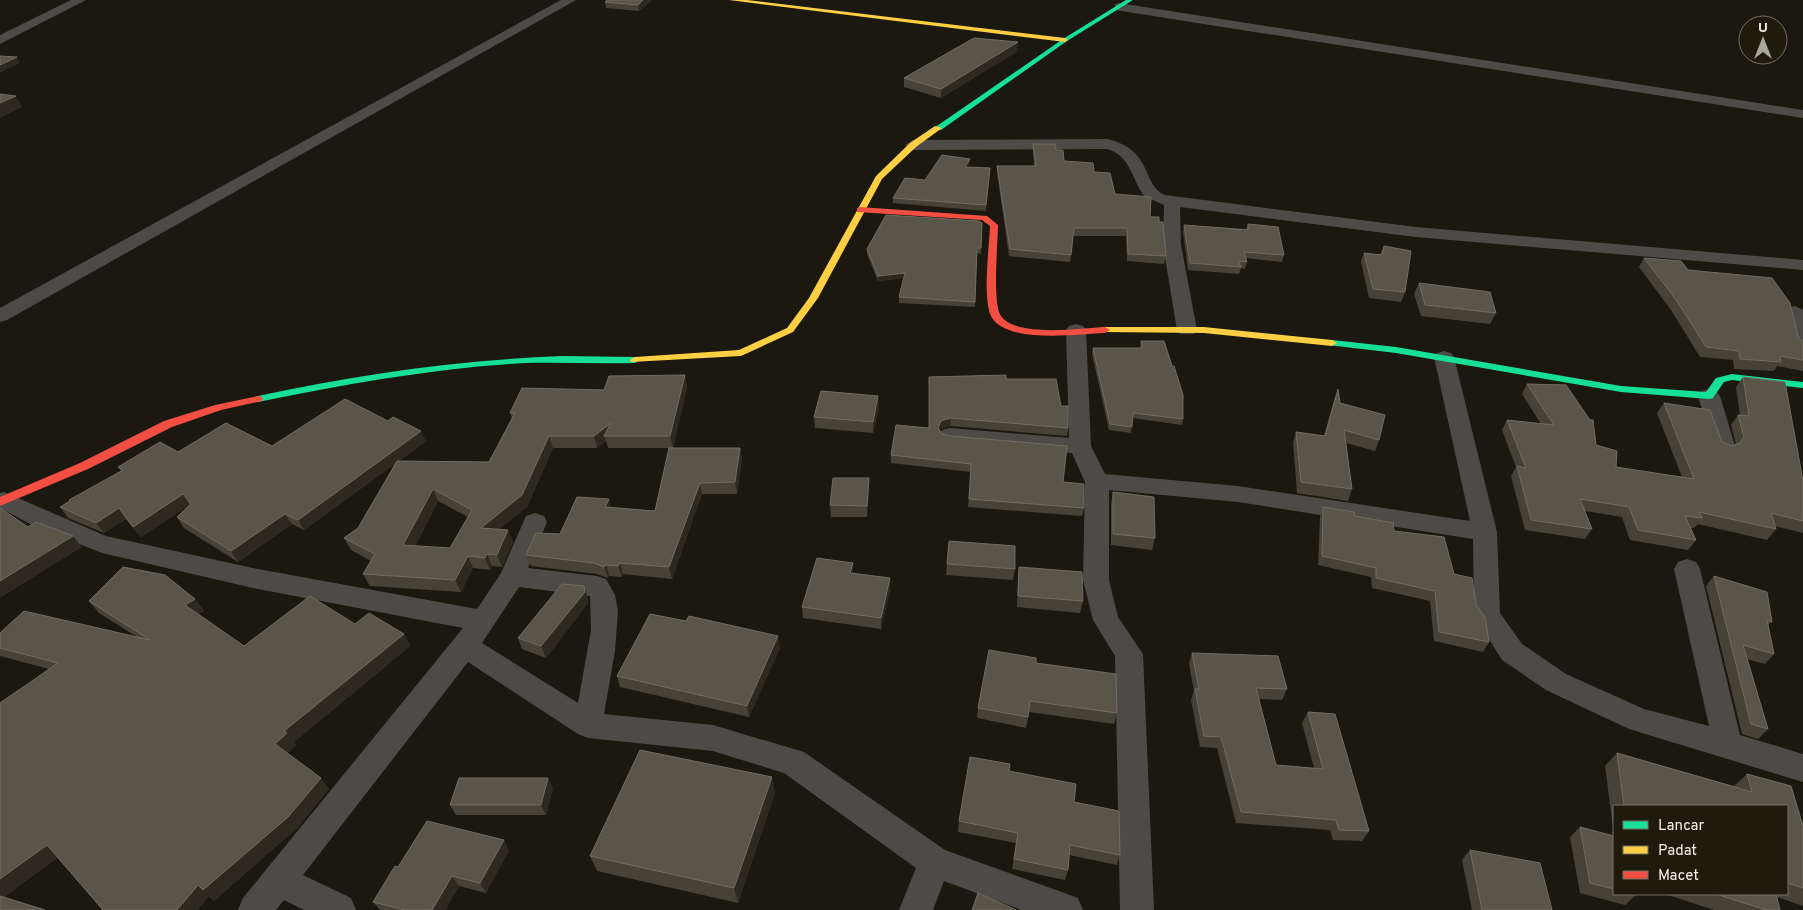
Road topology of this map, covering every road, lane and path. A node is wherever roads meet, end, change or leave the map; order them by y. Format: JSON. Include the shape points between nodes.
{"nodes":[{"id":1,"x":80,"y":0,"type":"edge"},
{"id":2,"x":570,"y":0,"type":"edge"},
{"id":3,"x":732,"y":0,"type":"edge"},
{"id":4,"x":1124,"y":4,"type":"edge"},
{"id":5,"x":0,"y":40,"type":"edge"},
{"id":6,"x":1065,"y":40,"type":"junction"},
{"id":7,"x":1803,"y":114,"type":"edge"},
{"id":8,"x":913,"y":145,"type":"junction"},
{"id":9,"x":1172,"y":202,"type":"junction"},
{"id":10,"x":860,"y":210,"type":"junction"},
{"id":11,"x":1803,"y":265,"type":"edge"},
{"id":12,"x":1795,"y":312,"type":"dead end"},
{"id":13,"x":0,"y":316,"type":"edge"},
{"id":14,"x":1076,"y":330,"type":"junction"},
{"id":15,"x":1187,"y":330,"type":"junction"},
{"id":16,"x":1803,"y":344,"type":"edge"},
{"id":17,"x":1444,"y":357,"type":"junction"},
{"id":18,"x":1803,"y":385,"type":"edge"},
{"id":19,"x":1709,"y":396,"type":"junction"},
{"id":20,"x":950,"y":435,"type":"edge"},
{"id":21,"x":1080,"y":446,"type":"junction"},
{"id":22,"x":1724,"y":446,"type":"edge"},
{"id":23,"x":1097,"y":482,"type":"junction"},
{"id":24,"x":2,"y":501,"type":"edge"},
{"id":25,"x":535,"y":522,"type":"dead end"},
{"id":26,"x":1485,"y":532,"type":"junction"},
{"id":27,"x":1687,"y":569,"type":"dead end"},
{"id":28,"x":512,"y":576,"type":"junction"},
{"id":29,"x":484,"y":620,"type":"junction"},
{"id":30,"x":464,"y":645,"type":"junction"},
{"id":31,"x":588,"y":724,"type":"junction"},
{"id":32,"x":1728,"y":744,"type":"junction"},
{"id":33,"x":1803,"y":768,"type":"edge"},
{"id":34,"x":935,"y":862,"type":"junction"},
{"id":35,"x":280,"y":881,"type":"junction"},
{"id":36,"x":255,"y":910,"type":"edge"},
{"id":37,"x":338,"y":910,"type":"edge"},
{"id":38,"x":916,"y":910,"type":"edge"},
{"id":39,"x":1066,"y":910,"type":"edge"},
{"id":40,"x":1137,"y":910,"type":"edge"}],
"edges":[{"from":1,"to":5,"type":"street"},
{"from":2,"to":13,"type":"street"},
{"from":3,"to":6,"type":"street"},
{"from":4,"to":6,"type":"street"},
{"from":4,"to":7,"type":"street"},
{"from":6,"to":8,"type":"street"},
{"from":8,"to":9,"type":"street","via":[[1108,144],[1129,153],[1150,193]]},
{"from":8,"to":10,"type":"street","via":[[879,178]]},
{"from":9,"to":11,"type":"street","via":[[1416,232]]},
{"from":9,"to":15,"type":"street","via":[[1172,245]]},
{"from":10,"to":14,"type":"street","via":[[990,221],[994,225],[993,302],[996,317],[1012,330],[1034,333]]},
{"from":10,"to":24,"type":"street","via":[[813,298],[790,330],[741,353],[468,365],[401,373],[265,397],[219,407],[168,424],[84,466]]},
{"from":12,"to":16,"type":"street"},
{"from":14,"to":15,"type":"street"},
{"from":14,"to":21,"type":"street"},
{"from":15,"to":17,"type":"street"},
{"from":17,"to":19,"type":"street","via":[[1622,390]]},
{"from":17,"to":26,"type":"street"},
{"from":18,"to":19,"type":"street","via":[[1732,377],[1720,380]]},
{"from":19,"to":22,"type":"street"},
{"from":20,"to":21,"type":"street"},
{"from":21,"to":23,"type":"street"},
{"from":23,"to":26,"type":"street","via":[[1238,494]]},
{"from":23,"to":40,"type":"street","via":[[1096,580],[1106,620],[1129,654]]},
{"from":24,"to":29,"type":"street","via":[[102,544],[253,578]]},
{"from":25,"to":28,"type":"street"},
{"from":26,"to":32,"type":"street","via":[[1487,616],[1512,652],[1556,682],[1639,720]]},
{"from":27,"to":32,"type":"street"},
{"from":28,"to":29,"type":"street"},
{"from":28,"to":31,"type":"street","via":[[597,586],[602,590],[605,626]]},
{"from":29,"to":30,"type":"street"},
{"from":30,"to":31,"type":"street"},
{"from":30,"to":35,"type":"street"},
{"from":31,"to":34,"type":"street","via":[[714,738],[793,762]]},
{"from":32,"to":33,"type":"street"},
{"from":34,"to":38,"type":"street"},
{"from":34,"to":39,"type":"street"},
{"from":35,"to":36,"type":"street"},
{"from":35,"to":37,"type":"street"}]}
